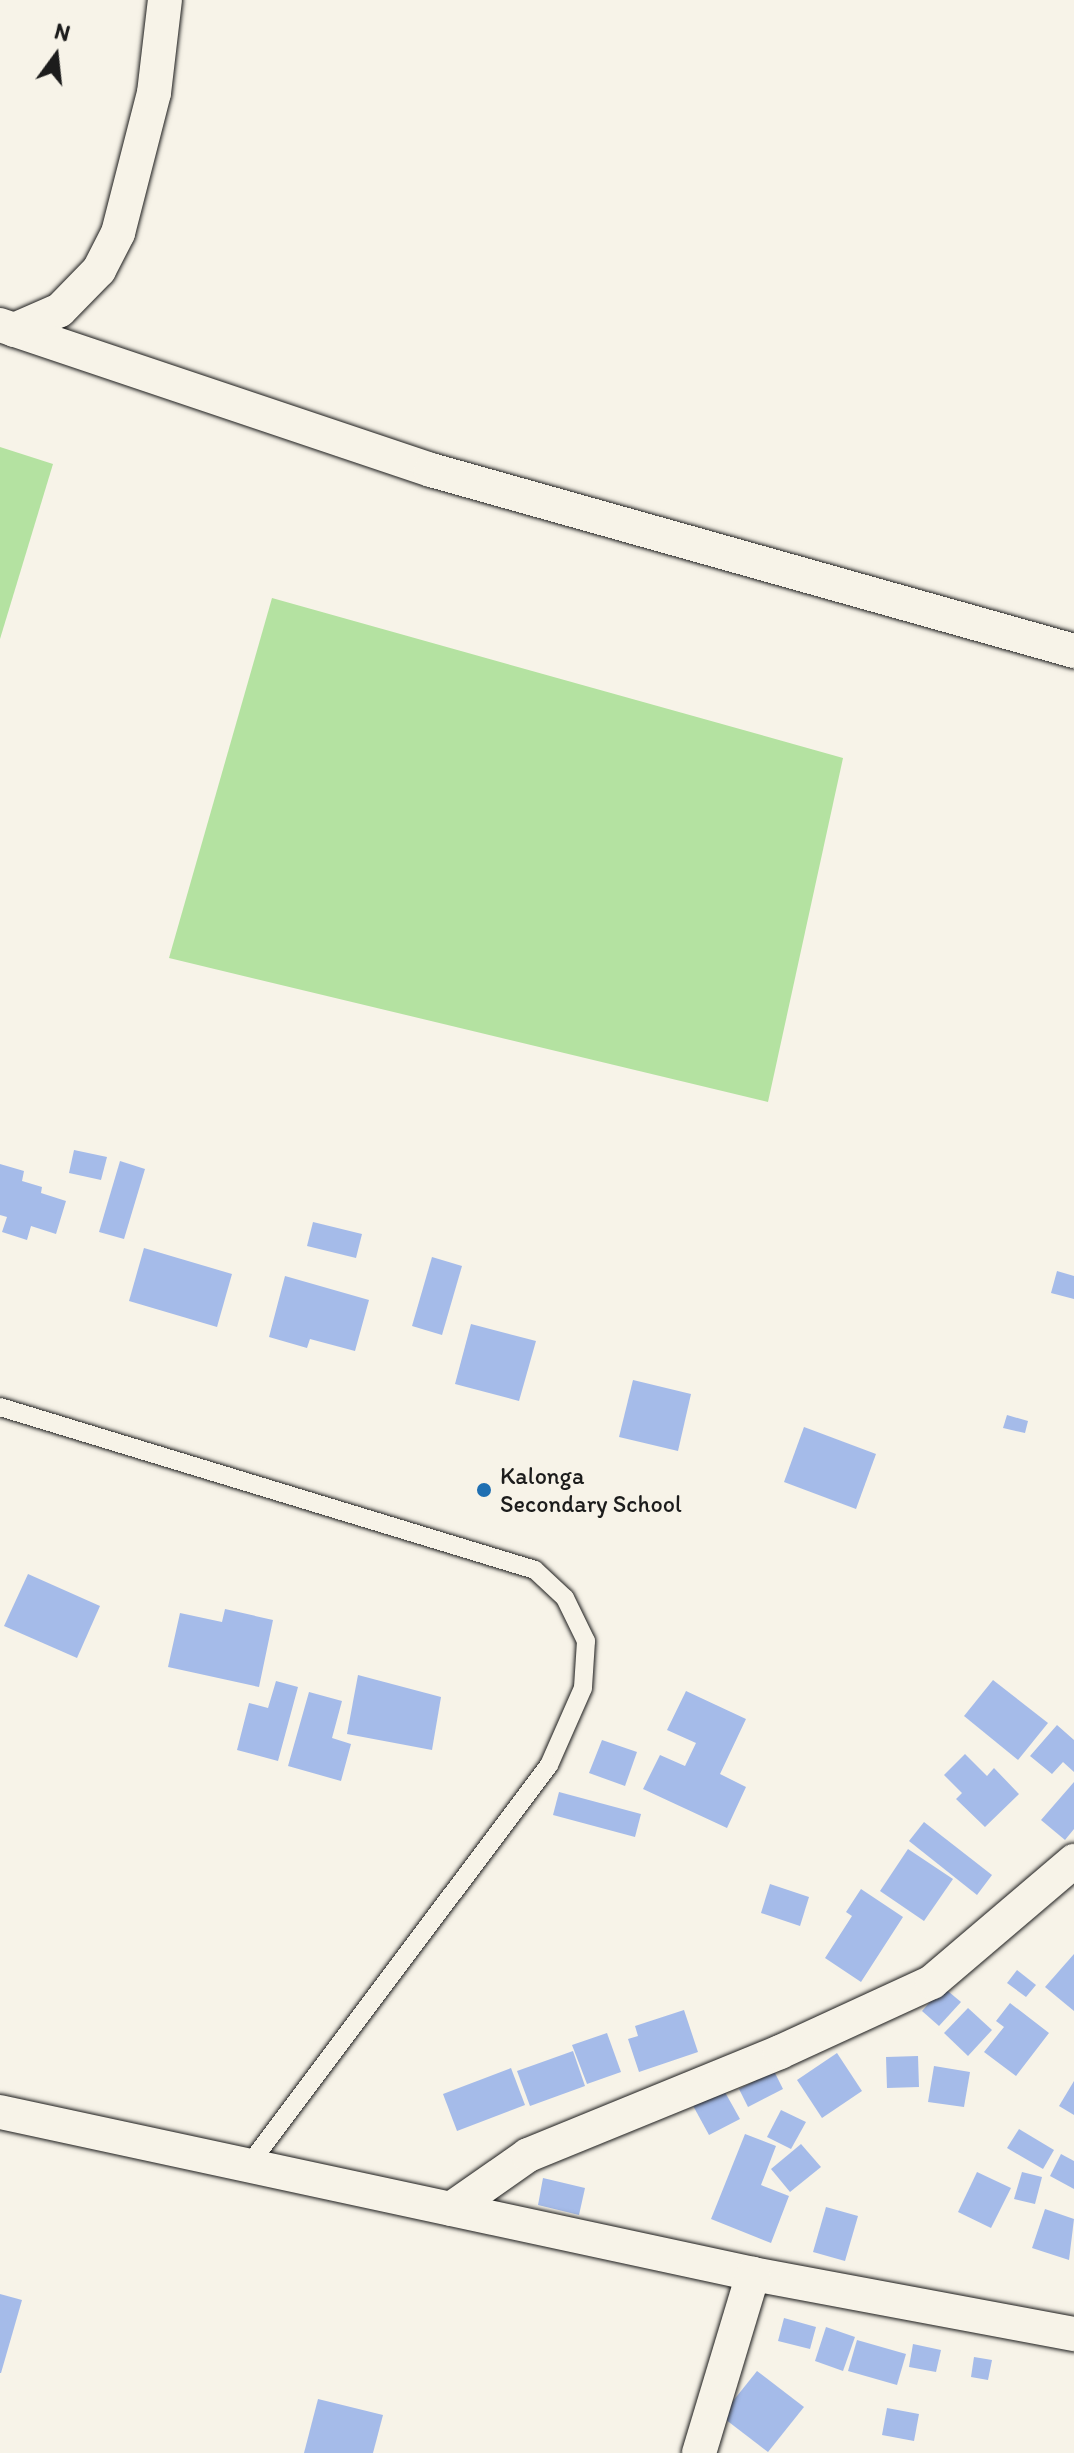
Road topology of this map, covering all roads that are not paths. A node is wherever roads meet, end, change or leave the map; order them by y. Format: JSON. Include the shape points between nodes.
{"nodes":[{"id":1,"x":165,"y":0,"type":"edge"},
{"id":2,"x":7,"y":327,"type":"edge"},
{"id":3,"x":1074,"y":651,"type":"edge"},
{"id":4,"x":0,"y":1407,"type":"edge"},
{"id":5,"x":1074,"y":1861,"type":"edge"},
{"id":6,"x":0,"y":2112,"type":"edge"},
{"id":7,"x":249,"y":2165,"type":"junction"},
{"id":8,"x":451,"y":2209,"type":"junction"},
{"id":9,"x":753,"y":2274,"type":"junction"},
{"id":10,"x":1074,"y":2334,"type":"edge"},
{"id":11,"x":699,"y":2453,"type":"edge"}],
"edges":[{"from":1,"to":2,"type":"street","via":[[154,93],[118,233],[99,270],[68,302]]},
{"from":2,"to":3,"type":"street","via":[[431,470]]},
{"from":4,"to":7,"type":"lane","via":[[535,1570],[565,1598],[586,1641],[583,1688],[549,1765]]},
{"from":5,"to":8,"type":"street","via":[[932,1982],[780,2052],[528,2155]]},
{"from":6,"to":7,"type":"street"},
{"from":7,"to":8,"type":"street"},
{"from":8,"to":9,"type":"street"},
{"from":9,"to":10,"type":"street"},
{"from":9,"to":11,"type":"street"}]}
